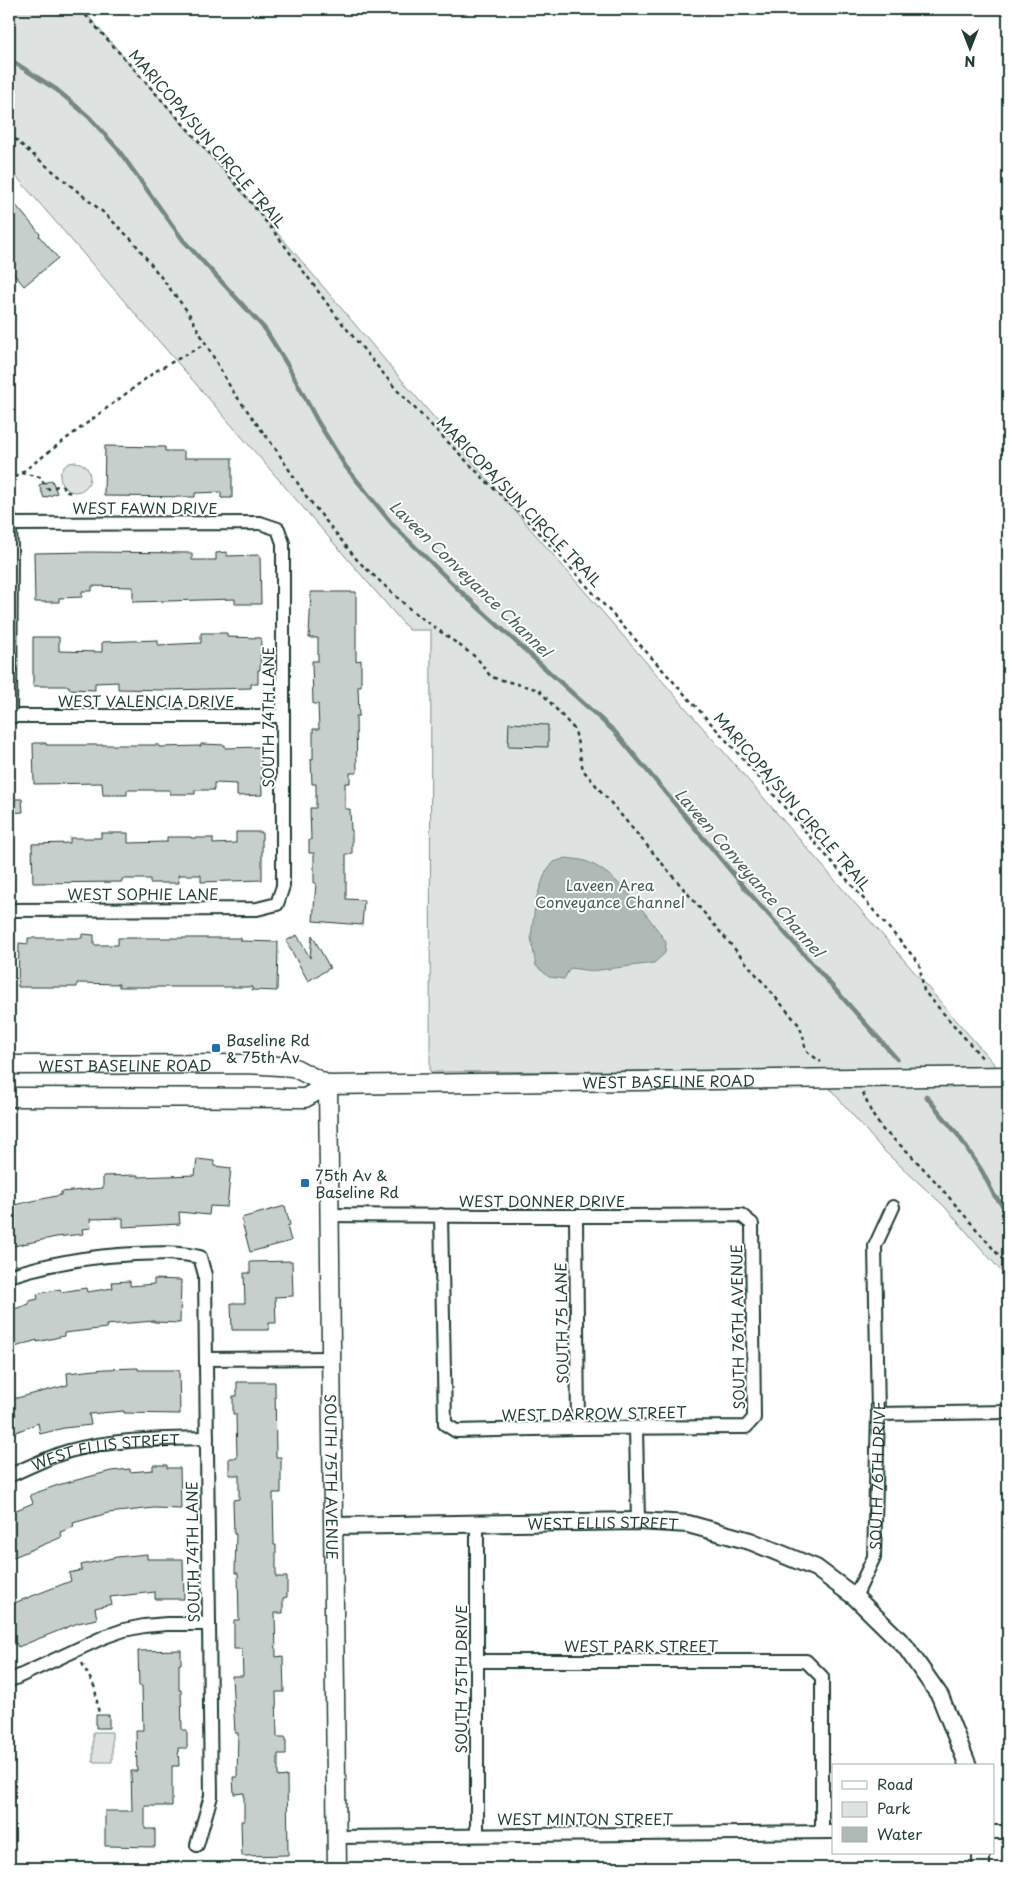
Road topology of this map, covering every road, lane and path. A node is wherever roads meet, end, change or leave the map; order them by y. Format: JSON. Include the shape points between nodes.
{"nodes":[{"id":1,"x":80,"y":9,"type":"edge"},
{"id":2,"x":9,"y":133,"type":"edge"},
{"id":3,"x":205,"y":344,"type":"junction"},
{"id":4,"x":21,"y":473,"type":"junction"},
{"id":5,"x":9,"y":482,"type":"edge"},
{"id":6,"x":73,"y":493,"type":"dead end"},
{"id":7,"x":9,"y":520,"type":"edge"},
{"id":8,"x":278,"y":529,"type":"joint"},
{"id":9,"x":10,"y":716,"type":"edge"},
{"id":10,"x":283,"y":716,"type":"junction"},
{"id":11,"x":9,"y":856,"type":"edge"},
{"id":12,"x":277,"y":904,"type":"joint"},
{"id":13,"x":11,"y":910,"type":"edge"},
{"id":14,"x":821,"y":1062,"type":"dead end"},
{"id":15,"x":9,"y":1065,"type":"edge"},
{"id":16,"x":1003,"y":1076,"type":"edge"},
{"id":17,"x":844,"y":1078,"type":"junction"},
{"id":18,"x":328,"y":1086,"type":"junction"},
{"id":19,"x":9,"y":1096,"type":"edge"},
{"id":20,"x":893,"y":1206,"type":"dead end"},
{"id":21,"x":329,"y":1215,"type":"junction"},
{"id":22,"x":442,"y":1216,"type":"junction"},
{"id":23,"x":576,"y":1217,"type":"junction"},
{"id":24,"x":752,"y":1224,"type":"joint"},
{"id":25,"x":1008,"y":1266,"type":"edge"},
{"id":26,"x":9,"y":1276,"type":"edge"},
{"id":27,"x":332,"y":1358,"type":"junction"},
{"id":28,"x":206,"y":1359,"type":"junction"},
{"id":29,"x":1008,"y":1412,"type":"edge"},
{"id":30,"x":878,"y":1414,"type":"junction"},
{"id":31,"x":746,"y":1427,"type":"joint"},
{"id":32,"x":578,"y":1428,"type":"junction"},
{"id":33,"x":636,"y":1428,"type":"junction"},
{"id":34,"x":207,"y":1438,"type":"junction"},
{"id":35,"x":9,"y":1476,"type":"edge"},
{"id":36,"x":638,"y":1521,"type":"junction"},
{"id":37,"x":477,"y":1524,"type":"junction"},
{"id":38,"x":334,"y":1526,"type":"junction"},
{"id":39,"x":855,"y":1597,"type":"junction"},
{"id":40,"x":209,"y":1624,"type":"junction"},
{"id":41,"x":76,"y":1651,"type":"junction"},
{"id":42,"x":476,"y":1662,"type":"junction"},
{"id":43,"x":9,"y":1681,"type":"edge"},
{"id":44,"x":99,"y":1715,"type":"dead end"},
{"id":45,"x":967,"y":1764,"type":"edge"},
{"id":46,"x":828,"y":1832,"type":"edge"},
{"id":47,"x":994,"y":1832,"type":"edge"},
{"id":48,"x":1008,"y":1832,"type":"edge"},
{"id":49,"x":476,"y":1835,"type":"junction"},
{"id":50,"x":337,"y":1837,"type":"junction"},
{"id":51,"x":197,"y":1845,"type":"dead end"},
{"id":52,"x":981,"y":1854,"type":"edge"},
{"id":53,"x":337,"y":1868,"type":"edge"},
{"id":54,"x":981,"y":1868,"type":"edge"}],
"edges":[{"from":1,"to":16,"type":"path","name":"MARICOPA/SUN CIRCLE TRAIL","via":[[229,175],[396,389],[532,524],[735,750],[919,964],[924,991],[952,1025]]},
{"from":2,"to":3,"type":"path","via":[[104,212],[133,241],[188,312]]},
{"from":3,"to":4,"type":"path","via":[[156,371]]},
{"from":3,"to":14,"type":"path","via":[[232,390],[306,496],[358,561],[412,611],[477,658],[491,677],[539,690],[575,730],[583,770],[799,1025],[806,1051]]},
{"from":4,"to":5,"type":"path"},
{"from":4,"to":6,"type":"path","via":[[40,477],[48,489],[61,485]]},
{"from":7,"to":8,"type":"street","name":"WEST FAWN DRIVE","via":[[260,522]]},
{"from":7,"to":9,"type":"street"},
{"from":8,"to":10,"type":"street","name":"SOUTH 74TH LANE","via":[[282,543]]},
{"from":9,"to":10,"type":"street","name":"WEST VALENCIA DRIVE"},
{"from":10,"to":12,"type":"street","name":"SOUTH 74TH LANE","via":[[283,886]]},
{"from":11,"to":13,"type":"path","via":[[12,865]]},
{"from":12,"to":13,"type":"street","name":"WEST SOPHIE LANE","via":[[257,909]]},
{"from":15,"to":18,"type":"main road","name":"WEST BASELINE ROAD","via":[[248,1064],[293,1067]]},
{"from":16,"to":17,"type":"main road","name":"WEST BASELINE ROAD"},
{"from":17,"to":18,"type":"main road","name":"WEST BASELINE ROAD"},
{"from":17,"to":25,"type":"path","via":[[860,1088],[882,1130],[935,1181]]},
{"from":18,"to":19,"type":"main road","name":"WEST BASELINE ROAD","via":[[305,1098]]},
{"from":18,"to":21,"type":"main road","name":"SOUTH 75TH AVENUE"},
{"from":20,"to":30,"type":"street","name":"SOUTH 76TH DRIVE","via":[[875,1246]]},
{"from":21,"to":22,"type":"street","name":"WEST DONNER DRIVE"},
{"from":21,"to":27,"type":"main road","name":"SOUTH 75TH AVENUE"},
{"from":22,"to":23,"type":"street","name":"WEST DONNER DRIVE"},
{"from":22,"to":32,"type":"street","name":"WEST DARROW STREET","via":[[445,1424],[456,1431]]},
{"from":23,"to":24,"type":"street","name":"WEST DONNER DRIVE","via":[[741,1215]]},
{"from":23,"to":32,"type":"street","name":"SOUTH 75 LANE"},
{"from":24,"to":31,"type":"street","name":"SOUTH 76TH AVENUE","via":[[754,1418]]},
{"from":26,"to":28,"type":"street","name":"SOUTH 74TH LANE","via":[[43,1266],[106,1256],[181,1252],[200,1257],[205,1275]]},
{"from":27,"to":28,"type":"street"},
{"from":27,"to":38,"type":"main road","name":"SOUTH 75TH AVENUE"},
{"from":28,"to":34,"type":"street","name":"SOUTH 74TH LANE"},
{"from":29,"to":30,"type":"street"},
{"from":30,"to":39,"type":"street","name":"SOUTH 76TH DRIVE","via":[[874,1557]]},
{"from":31,"to":33,"type":"street","name":"WEST DARROW STREET"},
{"from":32,"to":33,"type":"street","name":"WEST DARROW STREET"},
{"from":33,"to":36,"type":"street"},
{"from":34,"to":35,"type":"street","name":"WEST ELLIS STREET","via":[[156,1439],[96,1446],[68,1452]]},
{"from":34,"to":40,"type":"street","name":"SOUTH 74TH LANE"},
{"from":36,"to":37,"type":"street","name":"WEST ELLIS STREET"},
{"from":36,"to":39,"type":"street","name":"WEST ELLIS STREET","via":[[688,1524],[750,1541],[816,1568]]},
{"from":37,"to":38,"type":"street","name":"WEST ELLIS STREET"},
{"from":37,"to":42,"type":"street","name":"SOUTH 75TH DRIVE"},
{"from":38,"to":50,"type":"main road","name":"SOUTH 75TH AVENUE"},
{"from":39,"to":45,"type":"street","via":[[905,1646],[940,1696]]},
{"from":40,"to":41,"type":"street","via":[[137,1627],[104,1637]]},
{"from":40,"to":51,"type":"street","name":"SOUTH 74TH LANE","via":[[211,1796]]},
{"from":41,"to":43,"type":"street"},
{"from":41,"to":44,"type":"path","via":[[95,1688]]},
{"from":42,"to":46,"type":"street","name":"WEST PARK STREET","via":[[806,1662],[822,1677]]},
{"from":42,"to":49,"type":"street","name":"SOUTH 75TH DRIVE"},
{"from":46,"to":49,"type":"street","name":"WEST MINTON STREET"},
{"from":47,"to":48,"type":"street"},
{"from":49,"to":50,"type":"street","name":"WEST MINTON STREET"},
{"from":50,"to":53,"type":"main road","name":"SOUTH 75TH AVENUE"},
{"from":52,"to":54,"type":"street"}]}
